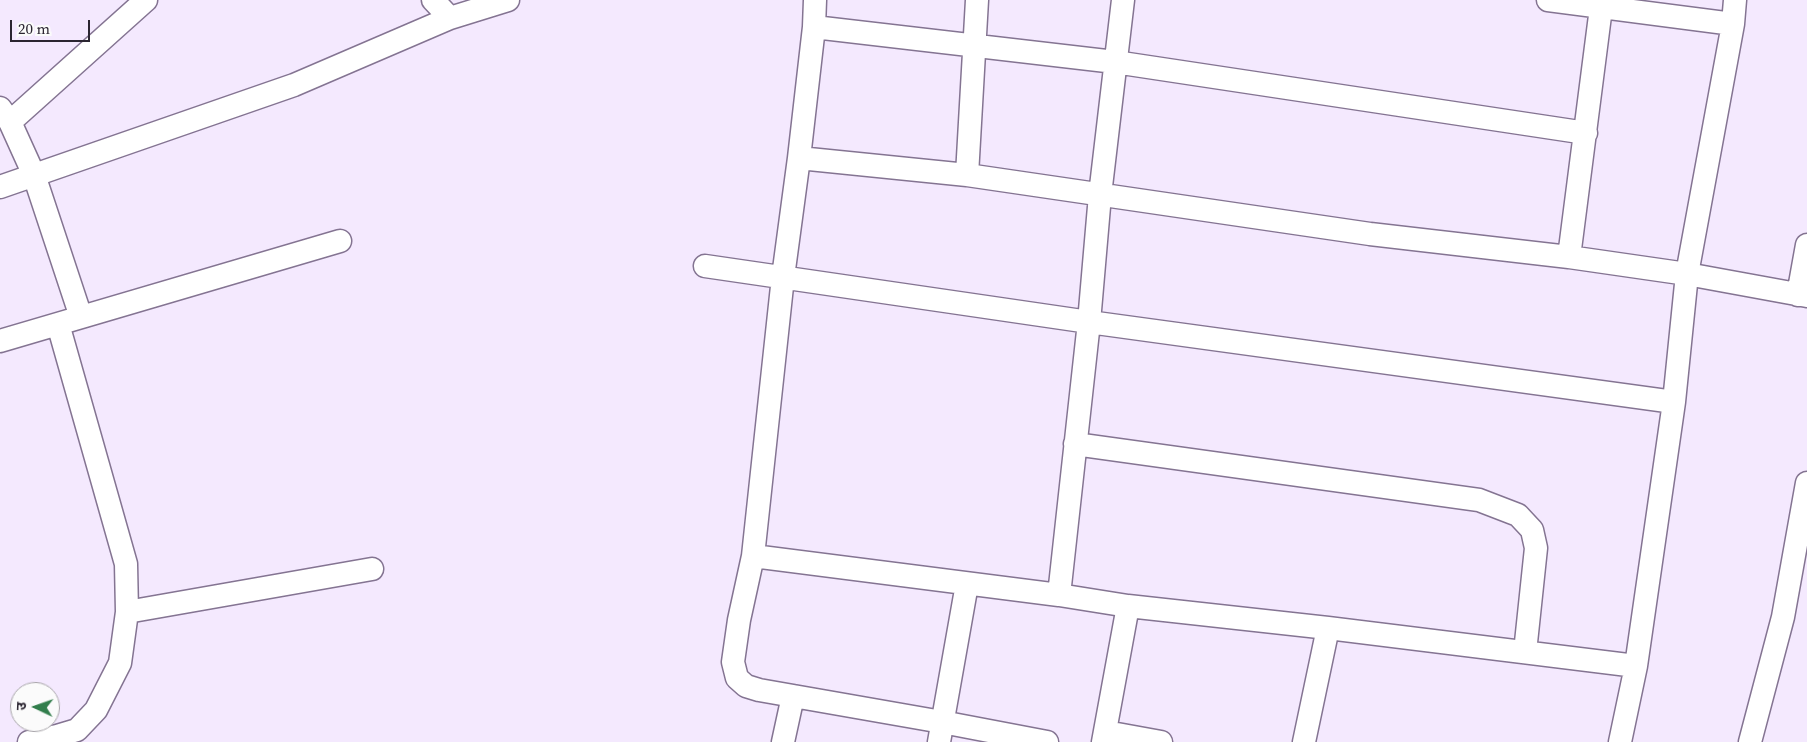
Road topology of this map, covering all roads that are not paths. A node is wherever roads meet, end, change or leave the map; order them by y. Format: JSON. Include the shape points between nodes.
{"nodes":[{"id":1,"x":146,"y":0,"type":"edge"},
{"id":2,"x":433,"y":0,"type":"edge"},
{"id":3,"x":508,"y":0,"type":"edge"},
{"id":4,"x":815,"y":0,"type":"edge"},
{"id":5,"x":977,"y":0,"type":"edge"},
{"id":6,"x":1123,"y":0,"type":"edge"},
{"id":7,"x":1548,"y":0,"type":"edge"},
{"id":8,"x":1735,"y":0,"type":"edge"},
{"id":9,"x":1601,"y":3,"type":"edge"},
{"id":10,"x":450,"y":18,"type":"junction"},
{"id":11,"x":1733,"y":24,"type":"junction"},
{"id":12,"x":814,"y":27,"type":"junction"},
{"id":13,"x":974,"y":46,"type":"junction"},
{"id":14,"x":1115,"y":62,"type":"junction"},
{"id":15,"x":5,"y":115,"type":"edge"},
{"id":16,"x":1586,"y":133,"type":"junction"},
{"id":17,"x":799,"y":158,"type":"junction"},
{"id":18,"x":34,"y":175,"type":"junction"},
{"id":19,"x":967,"y":175,"type":"junction"},
{"id":20,"x":0,"y":187,"type":"edge"},
{"id":21,"x":1100,"y":195,"type":"junction"},
{"id":22,"x":340,"y":241,"type":"dead end"},
{"id":23,"x":1807,"y":245,"type":"edge"},
{"id":24,"x":1569,"y":257,"type":"junction"},
{"id":25,"x":705,"y":266,"type":"dead end"},
{"id":26,"x":1687,"y":274,"type":"junction"},
{"id":27,"x":783,"y":277,"type":"junction"},
{"id":28,"x":1803,"y":296,"type":"edge"},
{"id":29,"x":81,"y":317,"type":"junction"},
{"id":30,"x":1089,"y":322,"type":"junction"},
{"id":31,"x":58,"y":324,"type":"junction"},
{"id":32,"x":0,"y":341,"type":"edge"},
{"id":33,"x":1674,"y":402,"type":"junction"},
{"id":34,"x":1075,"y":444,"type":"junction"},
{"id":35,"x":1807,"y":483,"type":"edge"},
{"id":36,"x":753,"y":556,"type":"junction"},
{"id":37,"x":372,"y":570,"type":"dead end"},
{"id":38,"x":966,"y":584,"type":"junction"},
{"id":39,"x":1059,"y":595,"type":"junction"},
{"id":40,"x":1128,"y":606,"type":"junction"},
{"id":41,"x":127,"y":612,"type":"junction"},
{"id":42,"x":1328,"y":628,"type":"junction"},
{"id":43,"x":1525,"y":652,"type":"junction"},
{"id":44,"x":1636,"y":666,"type":"junction"},
{"id":45,"x":793,"y":696,"type":"junction"},
{"id":46,"x":941,"y":732,"type":"edge"},
{"id":47,"x":1104,"y":737,"type":"edge"},
{"id":48,"x":29,"y":742,"type":"edge"},
{"id":49,"x":783,"y":742,"type":"edge"},
{"id":50,"x":1047,"y":742,"type":"edge"},
{"id":51,"x":1160,"y":742,"type":"edge"},
{"id":52,"x":1304,"y":742,"type":"edge"},
{"id":53,"x":1620,"y":742,"type":"edge"},
{"id":54,"x":1750,"y":742,"type":"edge"}],
"edges":[{"from":1,"to":15,"type":"street"},
{"from":2,"to":10,"type":"street"},
{"from":3,"to":10,"type":"street"},
{"from":4,"to":12,"type":"street"},
{"from":5,"to":13,"type":"street"},
{"from":6,"to":14,"type":"street"},
{"from":7,"to":9,"type":"street"},
{"from":8,"to":11,"type":"street"},
{"from":9,"to":11,"type":"street"},
{"from":9,"to":16,"type":"street"},
{"from":10,"to":18,"type":"street","via":[[294,85]]},
{"from":11,"to":26,"type":"street"},
{"from":12,"to":13,"type":"street"},
{"from":12,"to":17,"type":"street"},
{"from":13,"to":14,"type":"street"},
{"from":13,"to":19,"type":"street"},
{"from":14,"to":16,"type":"street"},
{"from":14,"to":21,"type":"street"},
{"from":15,"to":18,"type":"street"},
{"from":16,"to":24,"type":"street"},
{"from":17,"to":19,"type":"street"},
{"from":17,"to":27,"type":"street"},
{"from":18,"to":20,"type":"street"},
{"from":18,"to":29,"type":"street"},
{"from":19,"to":21,"type":"street"},
{"from":21,"to":24,"type":"street","via":[[1370,234]]},
{"from":21,"to":30,"type":"street"},
{"from":22,"to":29,"type":"street"},
{"from":23,"to":28,"type":"street"},
{"from":24,"to":26,"type":"street"},
{"from":25,"to":27,"type":"street"},
{"from":26,"to":28,"type":"street"},
{"from":26,"to":33,"type":"street"},
{"from":27,"to":30,"type":"street"},
{"from":27,"to":36,"type":"street"},
{"from":29,"to":31,"type":"street"},
{"from":30,"to":33,"type":"street"},
{"from":30,"to":34,"type":"street"},
{"from":31,"to":32,"type":"street"},
{"from":31,"to":41,"type":"street","via":[[126,564]]},
{"from":33,"to":44,"type":"street"},
{"from":34,"to":39,"type":"street"},
{"from":34,"to":43,"type":"street","via":[[1479,500],[1518,515],[1532,530],[1536,548]]},
{"from":35,"to":54,"type":"street","via":[[1783,617]]},
{"from":36,"to":38,"type":"street"},
{"from":36,"to":45,"type":"street","via":[[733,662],[737,678],[746,686]]},
{"from":37,"to":41,"type":"street"},
{"from":38,"to":39,"type":"street"},
{"from":38,"to":46,"type":"street"},
{"from":39,"to":40,"type":"street"},
{"from":40,"to":42,"type":"street"},
{"from":40,"to":47,"type":"street"},
{"from":41,"to":48,"type":"street","via":[[120,663],[96,710],[77,730]]},
{"from":42,"to":43,"type":"street"},
{"from":42,"to":52,"type":"street"},
{"from":43,"to":44,"type":"street"},
{"from":44,"to":53,"type":"street"},
{"from":45,"to":46,"type":"street"},
{"from":45,"to":49,"type":"street"},
{"from":46,"to":50,"type":"street"},
{"from":47,"to":51,"type":"street"}]}
